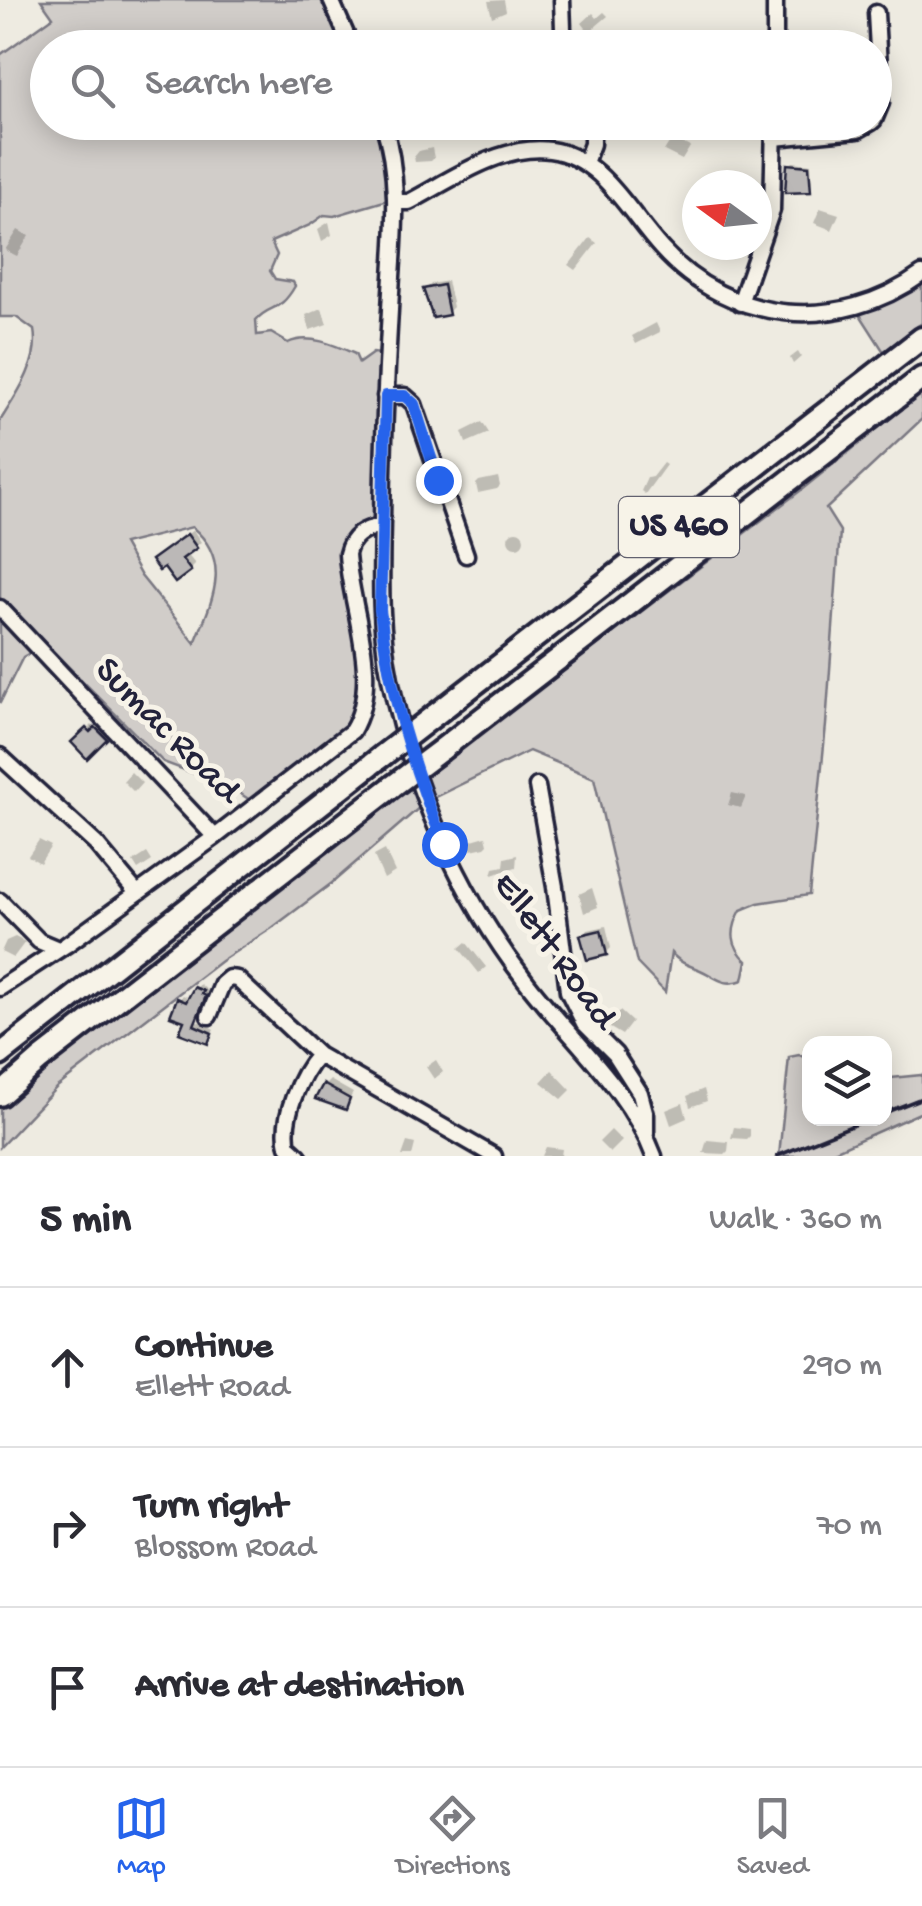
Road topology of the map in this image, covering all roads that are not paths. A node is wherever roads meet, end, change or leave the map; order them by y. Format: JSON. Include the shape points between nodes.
{"nodes":[{"id":1,"x":331,"y":0,"type":"edge"},
{"id":2,"x":562,"y":0,"type":"edge"},
{"id":3,"x":775,"y":0,"type":"edge"},
{"id":4,"x":876,"y":14,"type":"dead end"},
{"id":5,"x":344,"y":30,"type":"edge"},
{"id":6,"x":562,"y":30,"type":"edge"},
{"id":7,"x":776,"y":30,"type":"edge"},
{"id":8,"x":877,"y":30,"type":"edge"},
{"id":9,"x":388,"y":140,"type":"edge"},
{"id":10,"x":592,"y":140,"type":"edge"},
{"id":11,"x":774,"y":140,"type":"edge"},
{"id":12,"x":585,"y":163,"type":"junction"},
{"id":13,"x":396,"y":202,"type":"junction"},
{"id":14,"x":922,"y":274,"type":"edge"},
{"id":15,"x":740,"y":303,"type":"junction"},
{"id":16,"x":922,"y":338,"type":"edge"},
{"id":17,"x":922,"y":378,"type":"edge"},
{"id":18,"x":386,"y":396,"type":"junction"},
{"id":19,"x":382,"y":528,"type":"junction"},
{"id":20,"x":466,"y":555,"type":"dead end"},
{"id":21,"x":0,"y":608,"type":"edge"},
{"id":22,"x":0,"y":756,"type":"edge"},
{"id":23,"x":537,"y":786,"type":"dead end"},
{"id":24,"x":215,"y":837,"type":"junction"},
{"id":25,"x":137,"y":893,"type":"junction"},
{"id":26,"x":0,"y":901,"type":"edge"},
{"id":27,"x":38,"y":941,"type":"junction"},
{"id":28,"x":58,"y":949,"type":"junction"},
{"id":29,"x":37,"y":962,"type":"junction"},
{"id":30,"x":0,"y":988,"type":"edge"},
{"id":31,"x":209,"y":1016,"type":"dead end"},
{"id":32,"x":0,"y":1055,"type":"edge"},
{"id":33,"x":318,"y":1055,"type":"junction"},
{"id":34,"x":0,"y":1095,"type":"edge"},
{"id":35,"x":646,"y":1135,"type":"junction"},
{"id":36,"x":300,"y":1156,"type":"edge"},
{"id":37,"x":494,"y":1156,"type":"edge"},
{"id":38,"x":654,"y":1156,"type":"edge"}],
"edges":[{"from":1,"to":5,"type":"street"},
{"from":2,"to":6,"type":"street"},
{"from":3,"to":7,"type":"street"},
{"from":4,"to":8,"type":"street"},
{"from":9,"to":13,"type":"street","name":"Ellett Road"},
{"from":10,"to":12,"type":"street"},
{"from":11,"to":15,"type":"street","via":[[772,210]]},
{"from":12,"to":13,"type":"street","via":[[554,151],[524,151]]},
{"from":12,"to":15,"type":"street","via":[[680,267]]},
{"from":13,"to":18,"type":"street","name":"Ellett Road"},
{"from":14,"to":15,"type":"street","via":[[870,303],[820,314]]},
{"from":16,"to":32,"type":"highway","number":"US 460","bridge":true},
{"from":17,"to":34,"type":"highway","number":"US 460","bridge":true},
{"from":18,"to":19,"type":"street","name":"Ellett Road"},
{"from":18,"to":20,"type":"street","via":[[405,396],[414,404]]},
{"from":19,"to":24,"type":"street","name":"Sumac Road","via":[[360,534],[347,554],[361,633],[360,718],[342,742]]},
{"from":19,"to":35,"type":"street","name":"Ellett Road","via":[[380,610],[390,680],[444,844],[488,929]]},
{"from":21,"to":24,"type":"street","name":"Sumac Road"},
{"from":22,"to":25,"type":"street","via":[[96,844]]},
{"from":23,"to":35,"type":"street","via":[[568,991],[584,1023],[616,1054],[640,1093]]},
{"from":24,"to":25,"type":"street"},
{"from":25,"to":28,"type":"street"},
{"from":26,"to":27,"type":"street"},
{"from":27,"to":28,"type":"street"},
{"from":27,"to":29,"type":"street"},
{"from":28,"to":29,"type":"street"},
{"from":29,"to":30,"type":"street"},
{"from":31,"to":33,"type":"street","via":[[222,984],[237,979]]},
{"from":33,"to":36,"type":"street","via":[[287,1126],[288,1146]]},
{"from":33,"to":37,"type":"street"},
{"from":35,"to":38,"type":"street","name":"Ellett Road"}]}
